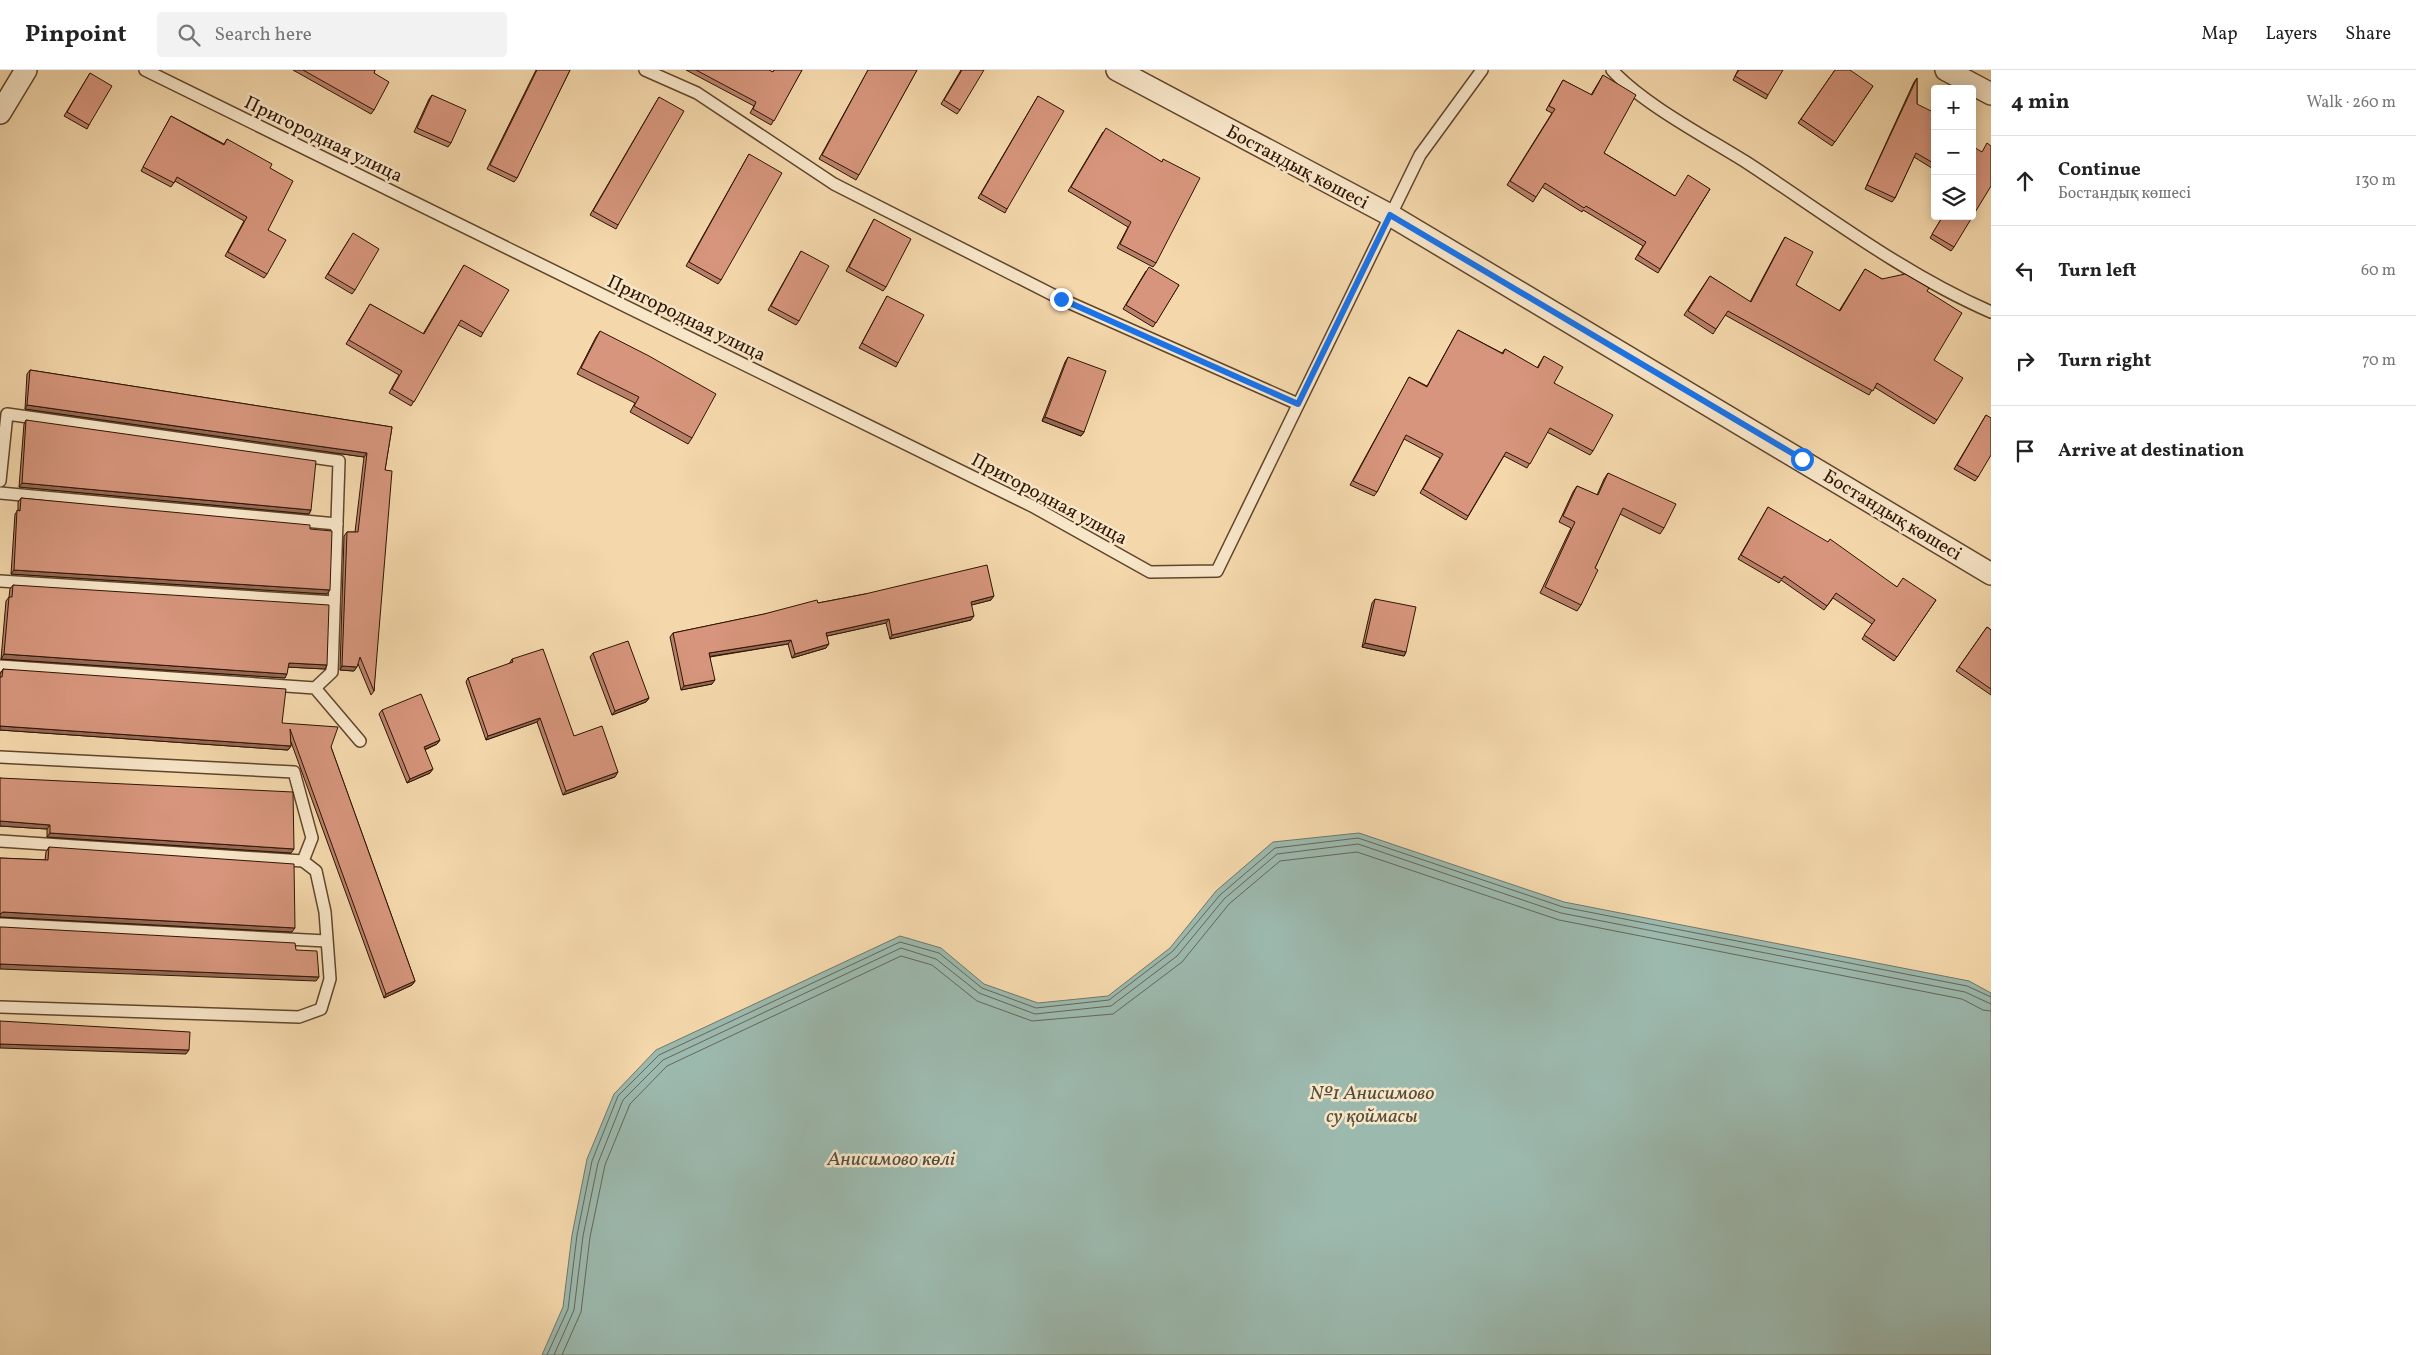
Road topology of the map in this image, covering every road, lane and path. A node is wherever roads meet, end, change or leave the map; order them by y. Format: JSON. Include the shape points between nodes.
{"nodes":[{"id":1,"x":26,"y":70,"type":"edge"},
{"id":2,"x":145,"y":70,"type":"edge"},
{"id":3,"x":645,"y":70,"type":"edge"},
{"id":4,"x":1117,"y":70,"type":"edge"},
{"id":5,"x":1482,"y":70,"type":"edge"},
{"id":6,"x":1612,"y":70,"type":"edge"},
{"id":7,"x":1946,"y":70,"type":"edge"},
{"id":8,"x":1991,"y":94,"type":"edge"},
{"id":9,"x":0,"y":113,"type":"edge"},
{"id":10,"x":1390,"y":215,"type":"junction"},
{"id":11,"x":1991,"y":312,"type":"edge"},
{"id":12,"x":1298,"y":404,"type":"junction"},
{"id":13,"x":0,"y":481,"type":"edge"},
{"id":14,"x":0,"y":493,"type":"edge"},
{"id":15,"x":337,"y":524,"type":"junction"},
{"id":16,"x":1991,"y":574,"type":"edge"},
{"id":17,"x":0,"y":581,"type":"edge"},
{"id":18,"x":334,"y":602,"type":"junction"},
{"id":19,"x":0,"y":666,"type":"edge"},
{"id":20,"x":315,"y":688,"type":"junction"},
{"id":21,"x":360,"y":741,"type":"dead end"},
{"id":22,"x":0,"y":757,"type":"edge"},
{"id":23,"x":0,"y":841,"type":"edge"},
{"id":24,"x":303,"y":861,"type":"junction"},
{"id":25,"x":0,"y":924,"type":"edge"},
{"id":26,"x":326,"y":941,"type":"junction"},
{"id":27,"x":0,"y":1007,"type":"edge"}],
"edges":[{"from":1,"to":9,"type":"street"},
{"from":2,"to":12,"type":"lane","name":"Пригородная улица","via":[[1032,506],[1150,572],[1217,571]]},
{"from":3,"to":12,"type":"lane","via":[[697,93],[834,184],[1061,299]]},
{"from":4,"to":10,"type":"street","name":"Бостандық көшесі"},
{"from":5,"to":10,"type":"lane","via":[[1420,155]]},
{"from":6,"to":11,"type":"lane","via":[[1648,100],[1863,241],[1957,297]]},
{"from":7,"to":8,"type":"street"},
{"from":10,"to":12,"type":"lane"},
{"from":10,"to":16,"type":"street","name":"Бостандық көшесі"},
{"from":13,"to":15,"type":"lane","via":[[7,414],[338,461]]},
{"from":14,"to":15,"type":"lane"},
{"from":15,"to":18,"type":"lane"},
{"from":17,"to":18,"type":"lane"},
{"from":18,"to":20,"type":"lane","via":[[332,672]]},
{"from":19,"to":20,"type":"lane"},
{"from":20,"to":21,"type":"lane"},
{"from":22,"to":24,"type":"lane","via":[[294,772],[312,838]]},
{"from":23,"to":24,"type":"lane"},
{"from":24,"to":26,"type":"lane","via":[[316,871],[325,912]]},
{"from":25,"to":26,"type":"lane"},
{"from":26,"to":27,"type":"lane","via":[[330,979],[321,1009],[299,1017]]}]}
